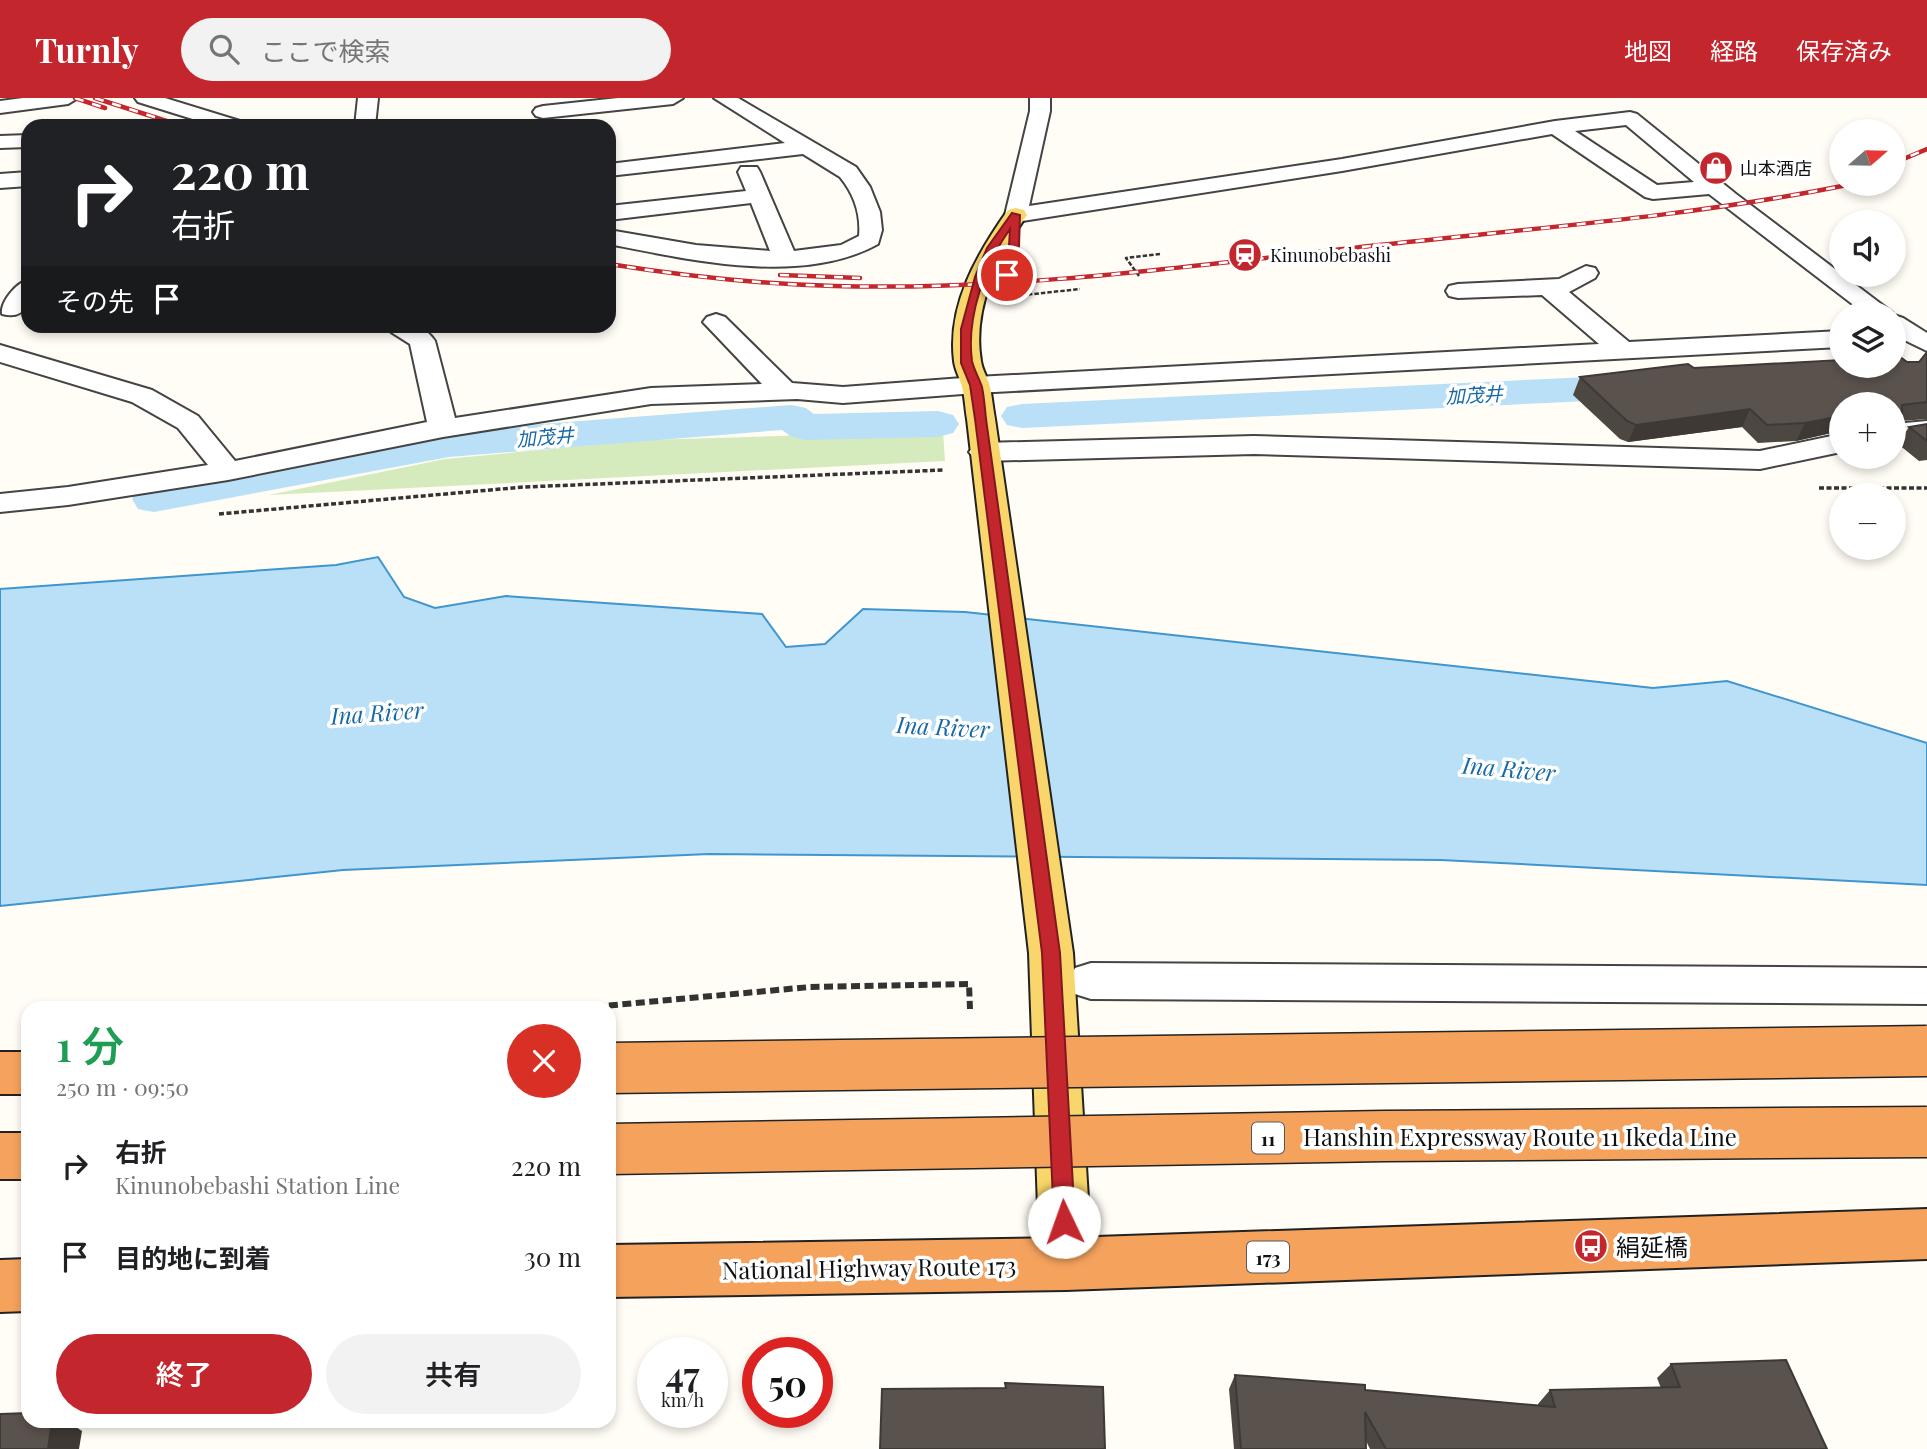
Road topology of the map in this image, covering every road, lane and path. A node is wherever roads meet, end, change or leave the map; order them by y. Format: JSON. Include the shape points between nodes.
{"nodes":[{"id":1,"x":68,"y":98,"type":"edge"},
{"id":2,"x":145,"y":98,"type":"edge"},
{"id":3,"x":368,"y":98,"type":"edge"},
{"id":4,"x":673,"y":98,"type":"edge"},
{"id":5,"x":1040,"y":98,"type":"edge"},
{"id":6,"x":766,"y":102,"type":"dead end"},
{"id":7,"x":189,"y":103,"type":"edge"},
{"id":8,"x":733,"y":103,"type":"edge"},
{"id":9,"x":1598,"y":103,"type":"dead end"},
{"id":10,"x":0,"y":107,"type":"edge"},
{"id":11,"x":543,"y":112,"type":"edge"},
{"id":12,"x":1630,"y":118,"type":"junction"},
{"id":13,"x":222,"y":119,"type":"edge"},
{"id":14,"x":366,"y":119,"type":"edge"},
{"id":15,"x":1555,"y":127,"type":"junction"},
{"id":16,"x":21,"y":141,"type":"edge"},
{"id":17,"x":0,"y":142,"type":"edge"},
{"id":18,"x":808,"y":147,"type":"junction"},
{"id":19,"x":743,"y":155,"type":"junction"},
{"id":20,"x":616,"y":169,"type":"edge"},
{"id":21,"x":21,"y":180,"type":"edge"},
{"id":22,"x":0,"y":181,"type":"edge"},
{"id":23,"x":1714,"y":187,"type":"junction"},
{"id":24,"x":757,"y":196,"type":"junction"},
{"id":25,"x":616,"y":212,"type":"edge"},
{"id":26,"x":1016,"y":215,"type":"junction"},
{"id":27,"x":616,"y":238,"type":"edge"},
{"id":28,"x":1160,"y":254,"type":"dead end"},
{"id":29,"x":785,"y":257,"type":"junction"},
{"id":30,"x":1586,"y":273,"type":"dead end"},
{"id":31,"x":1139,"y":276,"type":"dead end"},
{"id":32,"x":1004,"y":286,"type":"junction"},
{"id":33,"x":1548,"y":287,"type":"junction"},
{"id":34,"x":1080,"y":289,"type":"dead end"},
{"id":35,"x":1458,"y":291,"type":"dead end"},
{"id":36,"x":1864,"y":301,"type":"edge"},
{"id":37,"x":716,"y":322,"type":"dead end"},
{"id":38,"x":410,"y":333,"type":"edge"},
{"id":39,"x":1829,"y":340,"type":"edge"},
{"id":40,"x":1623,"y":351,"type":"junction"},
{"id":41,"x":0,"y":354,"type":"edge"},
{"id":42,"x":976,"y":385,"type":"junction"},
{"id":43,"x":786,"y":392,"type":"junction"},
{"id":44,"x":443,"y":428,"type":"junction"},
{"id":45,"x":1927,"y":430,"type":"edge"},
{"id":46,"x":1906,"y":432,"type":"edge"},
{"id":47,"x":1829,"y":446,"type":"edge"},
{"id":48,"x":984,"y":452,"type":"junction"},
{"id":49,"x":955,"y":469,"type":"dead end"},
{"id":50,"x":228,"y":471,"type":"junction"},
{"id":51,"x":0,"y":503,"type":"edge"},
{"id":52,"x":207,"y":515,"type":"dead end"},
{"id":53,"x":1091,"y":981,"type":"dead end"},
{"id":54,"x":1927,"y":986,"type":"edge"},
{"id":55,"x":1927,"y":1051,"type":"edge"},
{"id":56,"x":616,"y":1068,"type":"edge"},
{"id":57,"x":0,"y":1073,"type":"edge"},
{"id":58,"x":21,"y":1073,"type":"edge"},
{"id":59,"x":1927,"y":1132,"type":"edge"},
{"id":60,"x":616,"y":1149,"type":"edge"},
{"id":61,"x":0,"y":1156,"type":"edge"},
{"id":62,"x":21,"y":1156,"type":"edge"},
{"id":63,"x":1927,"y":1234,"type":"edge"},
{"id":64,"x":1066,"y":1264,"type":"junction"},
{"id":65,"x":616,"y":1271,"type":"edge"},
{"id":66,"x":21,"y":1285,"type":"edge"},
{"id":67,"x":0,"y":1286,"type":"edge"}],
"edges":[{"from":1,"to":10,"type":"street"},
{"from":2,"to":7,"type":"street"},
{"from":3,"to":14,"type":"street"},
{"from":4,"to":11,"type":"street"},
{"from":5,"to":26,"type":"street"},
{"from":6,"to":8,"type":"street"},
{"from":7,"to":13,"type":"street"},
{"from":8,"to":18,"type":"street"},
{"from":9,"to":12,"type":"street"},
{"from":12,"to":15,"type":"street"},
{"from":12,"to":23,"type":"street"},
{"from":15,"to":23,"type":"street","via":[[1653,192]]},
{"from":15,"to":26,"type":"street"},
{"from":16,"to":17,"type":"street"},
{"from":18,"to":19,"type":"street"},
{"from":18,"to":29,"type":"street","via":[[848,172],[861,187],[872,223],[870,239],[849,250],[815,258]]},
{"from":19,"to":20,"type":"street"},
{"from":19,"to":24,"type":"street"},
{"from":21,"to":22,"type":"street"},
{"from":23,"to":36,"type":"street"},
{"from":24,"to":25,"type":"street"},
{"from":24,"to":29,"type":"street"},
{"from":26,"to":32,"type":"main road"},
{"from":26,"to":42,"type":"main road","via":[[992,248],[966,329],[967,363]]},
{"from":27,"to":29,"type":"street","via":[[678,250]]},
{"from":28,"to":31,"type":"path","via":[[1126,258]]},
{"from":30,"to":33,"type":"street","via":[[1565,286]]},
{"from":32,"to":34,"type":"path"},
{"from":32,"to":42,"type":"main road","via":[[988,328]]},
{"from":33,"to":35,"type":"street"},
{"from":33,"to":40,"type":"street"},
{"from":37,"to":43,"type":"street"},
{"from":38,"to":44,"type":"street","via":[[422,341]]},
{"from":39,"to":40,"type":"street"},
{"from":40,"to":42,"type":"street"},
{"from":41,"to":50,"type":"street","via":[[142,396],[188,422]]},
{"from":42,"to":43,"type":"street","via":[[843,396]]},
{"from":42,"to":48,"type":"main road"},
{"from":43,"to":44,"type":"street","via":[[651,396]]},
{"from":44,"to":50,"type":"street"},
{"from":45,"to":46,"type":"street"},
{"from":47,"to":48,"type":"street","via":[[1760,460],[1254,445]]},
{"from":48,"to":64,"type":"main road","via":[[1051,953]]},
{"from":49,"to":52,"type":"path","via":[[524,487]]},
{"from":50,"to":51,"type":"street"},
{"from":53,"to":54,"type":"street"},
{"from":55,"to":56,"type":"highway","bridge":true},
{"from":57,"to":58,"type":"highway"},
{"from":59,"to":60,"type":"highway","name":"Hanshin Expressway Route 11 Ikeda Line","number":"11","bridge":true},
{"from":61,"to":62,"type":"highway"},
{"from":63,"to":64,"type":"highway","name":"National Highway Route 173","number":"173"},
{"from":64,"to":65,"type":"highway","name":"National Highway Route 173","number":"173"},
{"from":66,"to":67,"type":"highway"}]}
